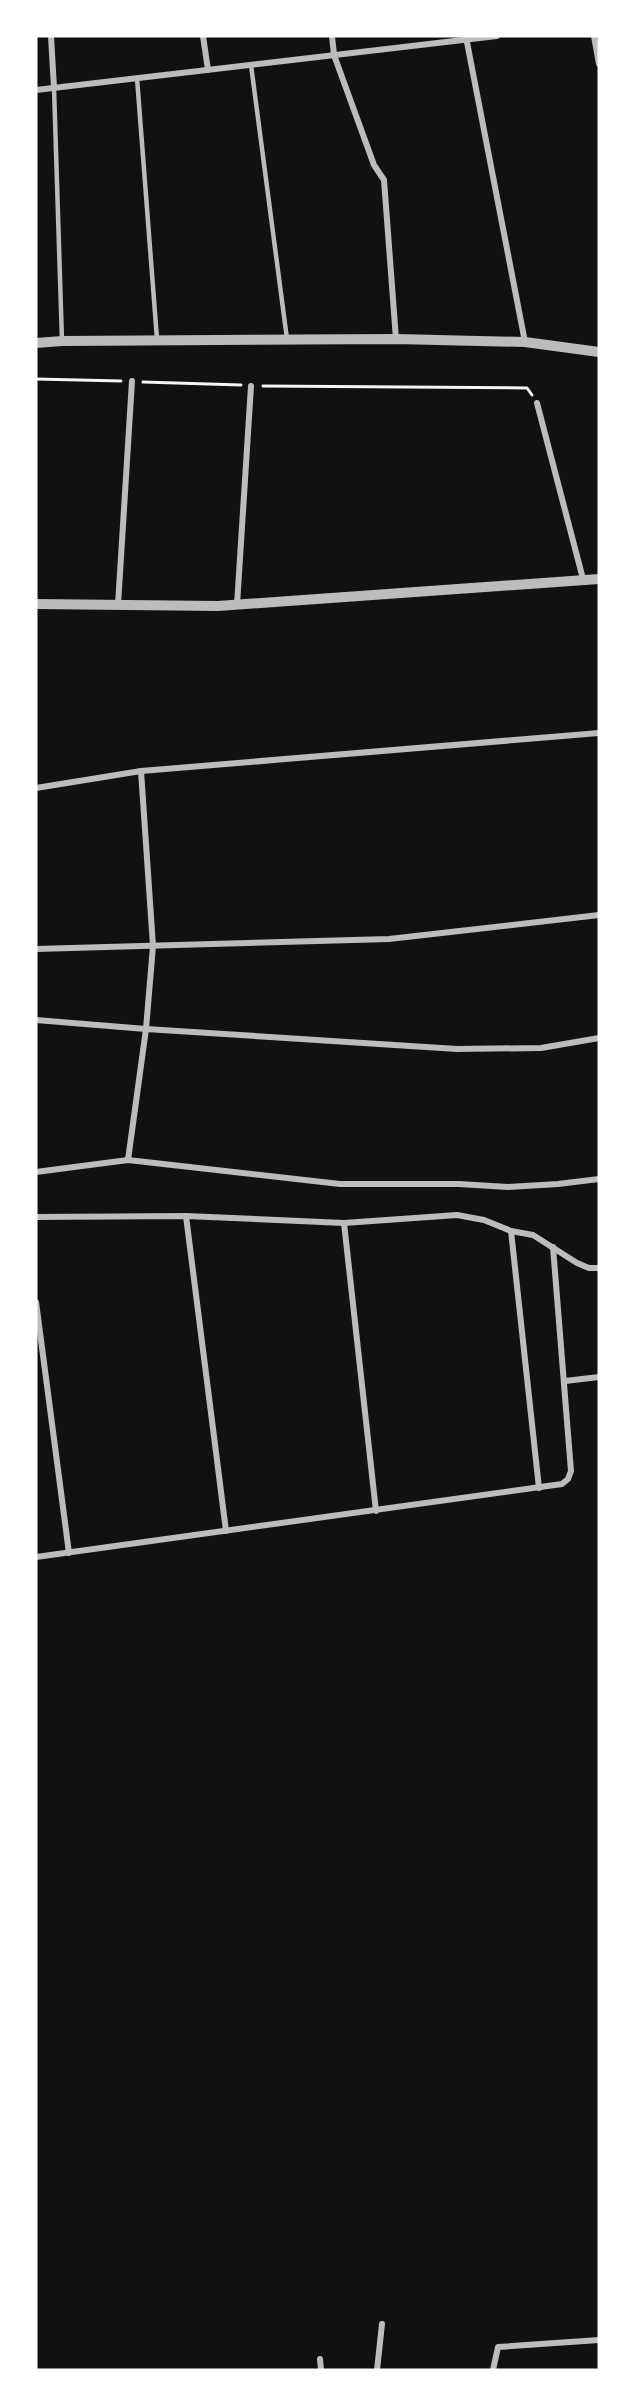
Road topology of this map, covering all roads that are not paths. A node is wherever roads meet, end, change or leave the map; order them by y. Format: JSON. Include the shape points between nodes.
{"nodes":[{"id":1,"x":51,"y":36,"type":"edge"},
{"id":2,"x":203,"y":36,"type":"edge"},
{"id":3,"x":332,"y":36,"type":"edge"},
{"id":4,"x":497,"y":36,"type":"edge"},
{"id":5,"x":594,"y":36,"type":"edge"},
{"id":6,"x":466,"y":38,"type":"edge"},
{"id":7,"x":334,"y":55,"type":"junction"},
{"id":8,"x":599,"y":64,"type":"edge"},
{"id":9,"x":251,"y":65,"type":"junction"},
{"id":10,"x":208,"y":70,"type":"junction"},
{"id":11,"x":137,"y":78,"type":"junction"},
{"id":12,"x":54,"y":88,"type":"junction"},
{"id":13,"x":36,"y":90,"type":"edge"},
{"id":14,"x":396,"y":339,"type":"junction"},
{"id":15,"x":157,"y":340,"type":"junction"},
{"id":16,"x":62,"y":341,"type":"junction"},
{"id":17,"x":287,"y":341,"type":"junction"},
{"id":18,"x":525,"y":342,"type":"junction"},
{"id":19,"x":36,"y":343,"type":"edge"},
{"id":20,"x":599,"y":352,"type":"edge"},
{"id":21,"x":132,"y":381,"type":"dead end"},
{"id":22,"x":251,"y":386,"type":"road end"},
{"id":23,"x":537,"y":403,"type":"road end"},
{"id":24,"x":583,"y":579,"type":"junction"},
{"id":25,"x":599,"y":579,"type":"edge"},
{"id":26,"x":36,"y":604,"type":"edge"},
{"id":27,"x":118,"y":605,"type":"junction"},
{"id":28,"x":237,"y":605,"type":"junction"},
{"id":29,"x":599,"y":733,"type":"edge"},
{"id":30,"x":141,"y":771,"type":"junction"},
{"id":31,"x":36,"y":788,"type":"edge"},
{"id":32,"x":599,"y":915,"type":"edge"},
{"id":33,"x":153,"y":946,"type":"junction"},
{"id":34,"x":36,"y":949,"type":"edge"},
{"id":35,"x":36,"y":1020,"type":"edge"},
{"id":36,"x":146,"y":1029,"type":"junction"},
{"id":37,"x":599,"y":1038,"type":"edge"},
{"id":38,"x":128,"y":1160,"type":"junction"},
{"id":39,"x":36,"y":1172,"type":"edge"},
{"id":40,"x":599,"y":1179,"type":"edge"},
{"id":41,"x":186,"y":1216,"type":"junction"},
{"id":42,"x":36,"y":1217,"type":"edge"},
{"id":43,"x":344,"y":1223,"type":"junction"},
{"id":44,"x":511,"y":1231,"type":"junction"},
{"id":45,"x":553,"y":1247,"type":"junction"},
{"id":46,"x":599,"y":1268,"type":"edge"},
{"id":47,"x":36,"y":1302,"type":"edge"},
{"id":48,"x":599,"y":1377,"type":"edge"},
{"id":49,"x":565,"y":1382,"type":"junction"},
{"id":50,"x":539,"y":1488,"type":"junction"},
{"id":51,"x":376,"y":1511,"type":"junction"},
{"id":52,"x":226,"y":1531,"type":"junction"},
{"id":53,"x":69,"y":1553,"type":"junction"},
{"id":54,"x":36,"y":1557,"type":"edge"},
{"id":55,"x":382,"y":2324,"type":"dead end"},
{"id":56,"x":599,"y":2340,"type":"edge"},
{"id":57,"x":320,"y":2359,"type":"dead end"},
{"id":58,"x":321,"y":2370,"type":"edge"},
{"id":59,"x":378,"y":2370,"type":"edge"},
{"id":60,"x":493,"y":2370,"type":"edge"}],
"edges":[{"from":1,"to":12,"type":"street"},
{"from":2,"to":10,"type":"street"},
{"from":3,"to":7,"type":"street"},
{"from":4,"to":6,"type":"street"},
{"from":5,"to":8,"type":"street"},
{"from":6,"to":7,"type":"street"},
{"from":6,"to":18,"type":"street"},
{"from":7,"to":9,"type":"street"},
{"from":7,"to":14,"type":"street","via":[[374,165],[384,180]]},
{"from":9,"to":10,"type":"street"},
{"from":9,"to":17,"type":"lane"},
{"from":10,"to":11,"type":"street"},
{"from":11,"to":12,"type":"street"},
{"from":11,"to":15,"type":"lane"},
{"from":12,"to":13,"type":"street"},
{"from":12,"to":16,"type":"lane"},
{"from":14,"to":17,"type":"street"},
{"from":14,"to":18,"type":"street"},
{"from":15,"to":16,"type":"street"},
{"from":15,"to":17,"type":"street"},
{"from":16,"to":19,"type":"street"},
{"from":18,"to":20,"type":"street"},
{"from":21,"to":27,"type":"street"},
{"from":22,"to":28,"type":"street"},
{"from":23,"to":24,"type":"street"},
{"from":24,"to":25,"type":"street"},
{"from":24,"to":28,"type":"street"},
{"from":26,"to":27,"type":"street"},
{"from":27,"to":28,"type":"street"},
{"from":29,"to":30,"type":"street"},
{"from":30,"to":31,"type":"street"},
{"from":30,"to":33,"type":"street"},
{"from":32,"to":33,"type":"street","via":[[389,939]]},
{"from":33,"to":34,"type":"street"},
{"from":33,"to":36,"type":"street"},
{"from":35,"to":36,"type":"street"},
{"from":36,"to":37,"type":"street","via":[[457,1049],[541,1048]]},
{"from":36,"to":38,"type":"street"},
{"from":38,"to":39,"type":"street"},
{"from":38,"to":40,"type":"street","via":[[340,1184],[508,1187]]},
{"from":41,"to":42,"type":"street"},
{"from":41,"to":43,"type":"street"},
{"from":41,"to":52,"type":"street"},
{"from":43,"to":44,"type":"street","via":[[457,1215]]},
{"from":43,"to":51,"type":"street"},
{"from":44,"to":45,"type":"street","via":[[533,1235]]},
{"from":44,"to":50,"type":"street"},
{"from":45,"to":46,"type":"street","via":[[577,1263]]},
{"from":45,"to":49,"type":"street"},
{"from":47,"to":53,"type":"street"},
{"from":48,"to":49,"type":"street"},
{"from":49,"to":50,"type":"street","via":[[571,1471],[562,1484]]},
{"from":50,"to":51,"type":"street"},
{"from":51,"to":52,"type":"street"},
{"from":52,"to":53,"type":"street"},
{"from":53,"to":54,"type":"street"},
{"from":55,"to":59,"type":"street"},
{"from":56,"to":60,"type":"street","via":[[498,2347]]},
{"from":57,"to":58,"type":"street"}]}
